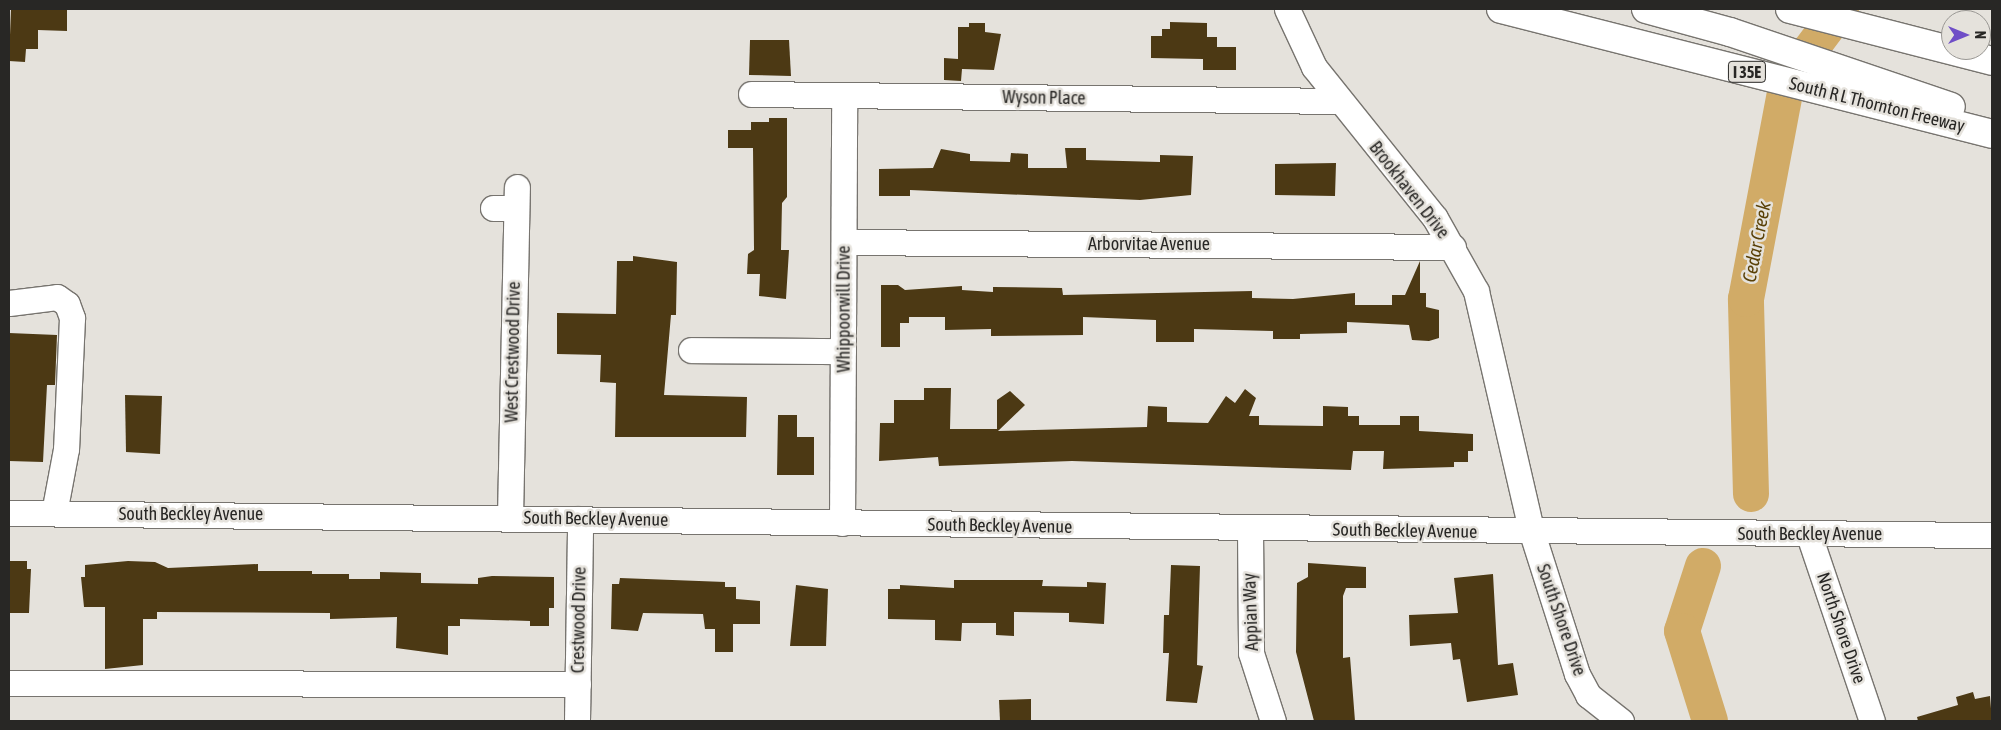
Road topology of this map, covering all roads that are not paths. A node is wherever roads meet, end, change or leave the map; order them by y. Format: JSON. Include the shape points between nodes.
{"nodes":[{"id":1,"x":1287,"y":9,"type":"edge"},
{"id":2,"x":1501,"y":9,"type":"edge"},
{"id":3,"x":1646,"y":9,"type":"edge"},
{"id":4,"x":1790,"y":9,"type":"edge"},
{"id":5,"x":1992,"y":61,"type":"edge"},
{"id":6,"x":751,"y":94,"type":"dead end"},
{"id":7,"x":844,"y":95,"type":"junction"},
{"id":8,"x":1338,"y":101,"type":"junction"},
{"id":9,"x":1992,"y":121,"type":"edge"},
{"id":10,"x":1992,"y":134,"type":"edge"},
{"id":11,"x":508,"y":201,"type":"dead end"},
{"id":12,"x":844,"y":242,"type":"junction"},
{"id":13,"x":1453,"y":247,"type":"junction"},
{"id":14,"x":9,"y":303,"type":"edge"},
{"id":15,"x":691,"y":350,"type":"dead end"},
{"id":16,"x":844,"y":351,"type":"junction"},
{"id":17,"x":9,"y":513,"type":"edge"},
{"id":18,"x":54,"y":513,"type":"junction"},
{"id":19,"x":510,"y":517,"type":"junction"},
{"id":20,"x":580,"y":519,"type":"junction"},
{"id":21,"x":842,"y":523,"type":"junction"},
{"id":22,"x":1250,"y":530,"type":"junction"},
{"id":23,"x":1532,"y":533,"type":"junction"},
{"id":24,"x":1810,"y":535,"type":"junction"},
{"id":25,"x":1992,"y":535,"type":"edge"},
{"id":26,"x":9,"y":683,"type":"edge"},
{"id":27,"x":578,"y":684,"type":"junction"},
{"id":28,"x":577,"y":721,"type":"edge"},
{"id":29,"x":1273,"y":721,"type":"edge"},
{"id":30,"x":1621,"y":721,"type":"edge"},
{"id":31,"x":1872,"y":721,"type":"edge"}],
"edges":[{"from":1,"to":8,"type":"street","name":"Brookhaven Drive","via":[[1314,67]]},
{"from":2,"to":10,"type":"highway","name":"South R L Thornton Freeway","number":"I 35E"},
{"from":3,"to":9,"type":"highway","via":[[1730,32]]},
{"from":4,"to":5,"type":"highway"},
{"from":6,"to":7,"type":"street","name":"Wyson Place"},
{"from":7,"to":8,"type":"street","name":"Wyson Place"},
{"from":7,"to":12,"type":"street","name":"Whippoorwill Drive"},
{"from":8,"to":13,"type":"street","name":"Brookhaven Drive"},
{"from":11,"to":19,"type":"street","name":"West Crestwood Drive"},
{"from":12,"to":13,"type":"street","name":"Arborvitae Avenue"},
{"from":12,"to":16,"type":"street","name":"Whippoorwill Drive"},
{"from":13,"to":23,"type":"street","name":"Brookhaven Drive","via":[[1487,327]]},
{"from":14,"to":18,"type":"street","via":[[57,296],[68,304],[72,318],[66,449]]},
{"from":15,"to":16,"type":"street"},
{"from":16,"to":21,"type":"street","name":"Whippoorwill Drive"},
{"from":17,"to":18,"type":"street","name":"South Beckley Avenue"},
{"from":18,"to":19,"type":"street","name":"South Beckley Avenue"},
{"from":19,"to":20,"type":"street","name":"South Beckley Avenue"},
{"from":20,"to":21,"type":"street","name":"South Beckley Avenue"},
{"from":20,"to":27,"type":"street","name":"Crestwood Drive"},
{"from":21,"to":22,"type":"street","name":"South Beckley Avenue"},
{"from":22,"to":23,"type":"street","name":"South Beckley Avenue"},
{"from":22,"to":29,"type":"street","name":"Appian Way","via":[[1251,653]]},
{"from":23,"to":24,"type":"street","name":"South Beckley Avenue"},
{"from":23,"to":30,"type":"street","name":"South Shore Drive","via":[[1577,674],[1588,695]]},
{"from":24,"to":25,"type":"street","name":"South Beckley Avenue"},
{"from":24,"to":31,"type":"street","name":"North Shore Drive"},
{"from":26,"to":27,"type":"street"},
{"from":27,"to":28,"type":"street","name":"Crestwood Drive"}]}
